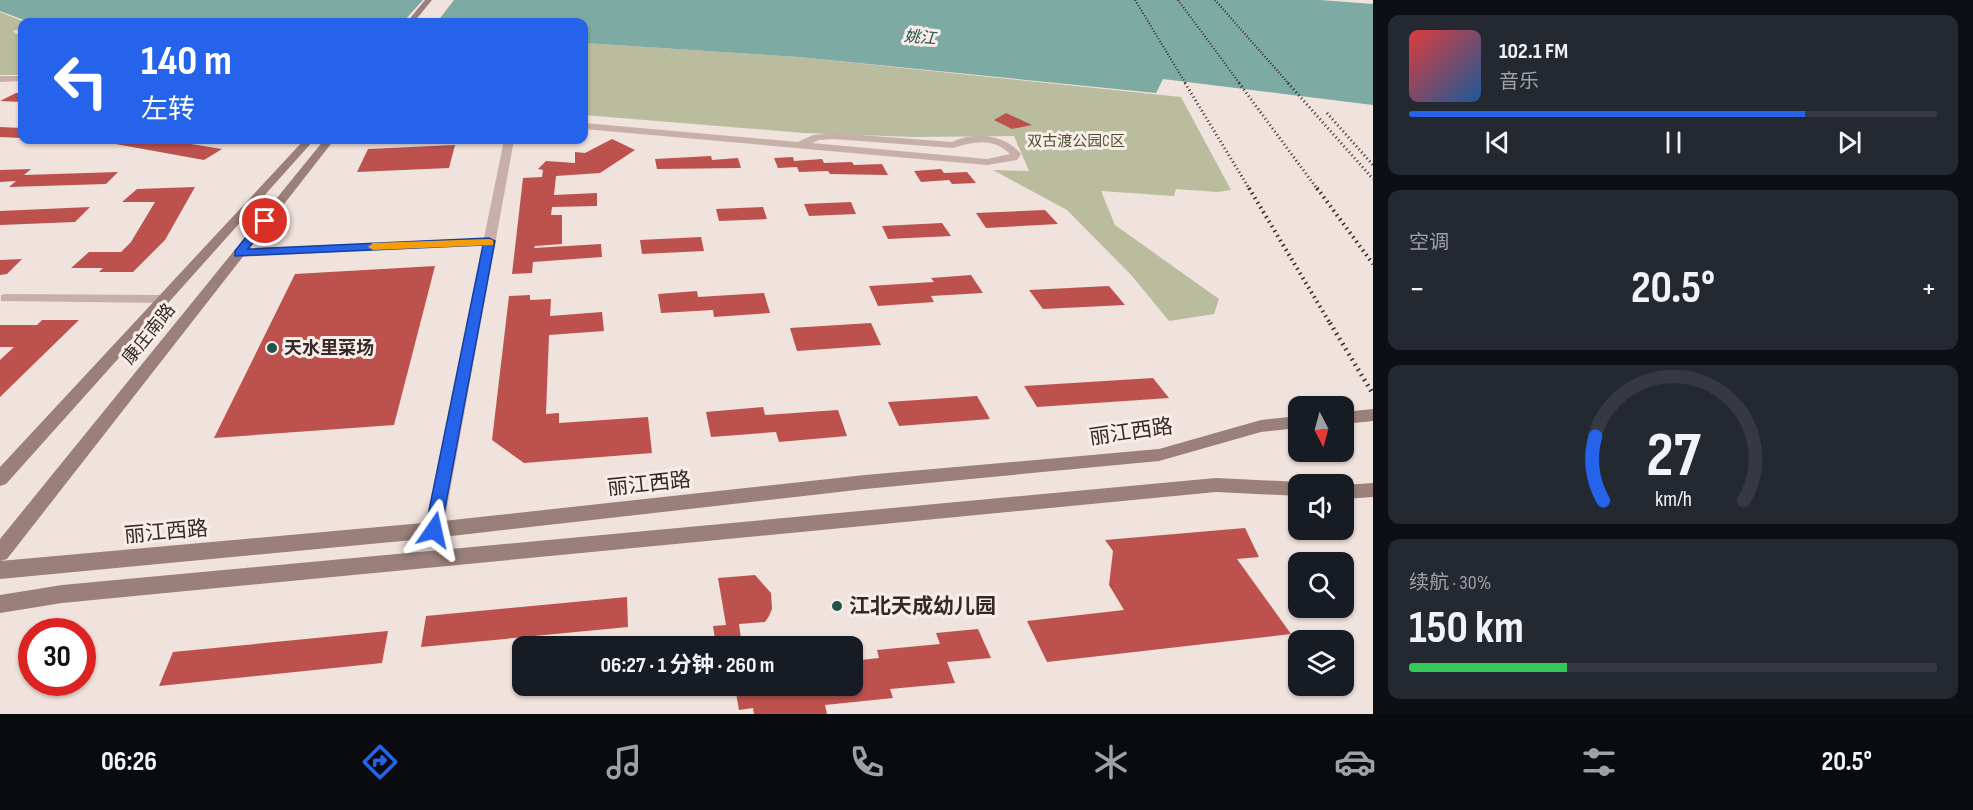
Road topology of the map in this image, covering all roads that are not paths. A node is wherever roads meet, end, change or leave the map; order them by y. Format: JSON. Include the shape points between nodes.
{"nodes":[{"id":1,"x":429,"y":0,"type":"edge"},
{"id":2,"x":413,"y":18,"type":"edge"},
{"id":3,"x":0,"y":79,"type":"edge"},
{"id":4,"x":18,"y":79,"type":"edge"},
{"id":5,"x":588,"y":126,"type":"edge"},
{"id":6,"x":305,"y":144,"type":"edge"},
{"id":7,"x":326,"y":144,"type":"edge"},
{"id":8,"x":508,"y":144,"type":"edge"},
{"id":9,"x":801,"y":144,"type":"junction"},
{"id":10,"x":489,"y":241,"type":"junction"},
{"id":11,"x":239,"y":253,"type":"junction"},
{"id":12,"x":6,"y":298,"type":"dead end"},
{"id":13,"x":164,"y":299,"type":"junction"},
{"id":14,"x":1373,"y":415,"type":"edge"},
{"id":15,"x":1354,"y":417,"type":"edge"},
{"id":16,"x":1288,"y":423,"type":"edge"},
{"id":17,"x":0,"y":479,"type":"edge"},
{"id":18,"x":1288,"y":488,"type":"edge"},
{"id":19,"x":1373,"y":490,"type":"edge"},
{"id":20,"x":1354,"y":491,"type":"edge"},
{"id":21,"x":434,"y":530,"type":"junction"},
{"id":22,"x":0,"y":553,"type":"edge"},
{"id":23,"x":0,"y":570,"type":"edge"},
{"id":24,"x":0,"y":604,"type":"edge"}],
"edges":[{"from":1,"to":2,"type":"main road"},
{"from":3,"to":4,"type":"street"},
{"from":5,"to":9,"type":"street"},
{"from":6,"to":13,"type":"main road","name":"康庄南路"},
{"from":7,"to":11,"type":"main road","name":"康庄南路"},
{"from":8,"to":10,"type":"street"},
{"from":9,"to":9,"type":"street","via":[[987,162],[1013,158],[1016,154],[1005,144],[984,140],[962,140],[953,145],[834,136],[817,137]]},
{"from":10,"to":11,"type":"street"},
{"from":10,"to":21,"type":"street"},
{"from":11,"to":22,"type":"main road","name":"康庄南路"},
{"from":12,"to":13,"type":"street"},
{"from":13,"to":17,"type":"main road","name":"康庄南路"},
{"from":14,"to":15,"type":"main road"},
{"from":16,"to":21,"type":"main road","name":"丽江西路","via":[[1262,426],[1159,455],[865,482]]},
{"from":18,"to":24,"type":"main road","via":[[1216,485],[62,594]]},
{"from":19,"to":20,"type":"main road"},
{"from":21,"to":23,"type":"main road","name":"丽江西路"}]}
